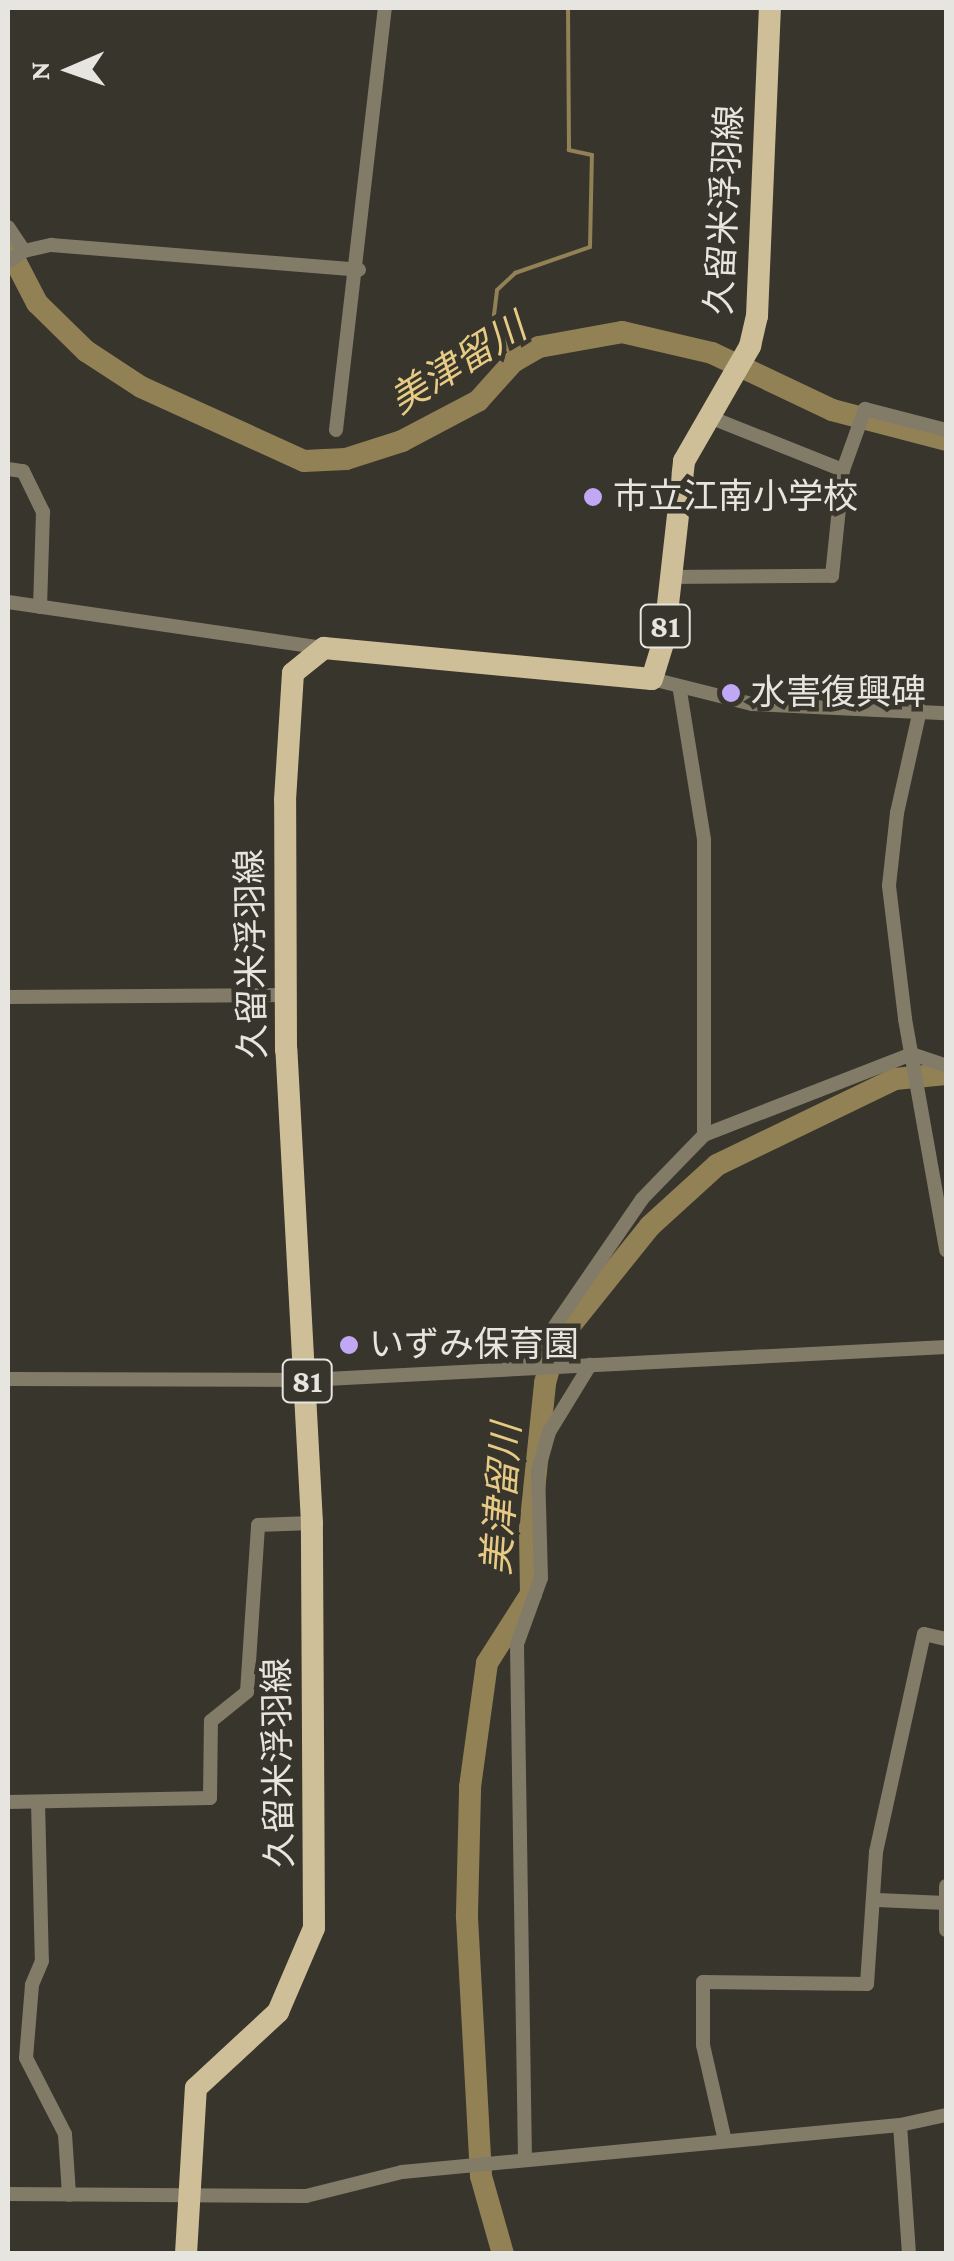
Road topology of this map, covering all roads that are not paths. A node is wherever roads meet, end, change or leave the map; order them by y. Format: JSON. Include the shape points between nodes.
{"nodes":[{"id":1,"x":385,"y":8,"type":"edge"},
{"id":2,"x":770,"y":8,"type":"edge"},
{"id":3,"x":8,"y":228,"type":"edge"},
{"id":4,"x":17,"y":256,"type":"edge"},
{"id":5,"x":359,"y":270,"type":"junction"},
{"id":6,"x":714,"y":406,"type":"junction"},
{"id":7,"x":336,"y":430,"type":"dead end"},
{"id":8,"x":946,"y":430,"type":"edge"},
{"id":9,"x":8,"y":469,"type":"edge"},
{"id":10,"x":843,"y":470,"type":"junction"},
{"id":11,"x":670,"y":577,"type":"junction"},
{"id":12,"x":8,"y":602,"type":"edge"},
{"id":13,"x":40,"y":606,"type":"junction"},
{"id":14,"x":324,"y":648,"type":"junction"},
{"id":15,"x":652,"y":679,"type":"junction"},
{"id":16,"x":680,"y":691,"type":"junction"},
{"id":17,"x":920,"y":710,"type":"junction"},
{"id":18,"x":946,"y":713,"type":"edge"},
{"id":19,"x":288,"y":996,"type":"junction"},
{"id":20,"x":8,"y":997,"type":"edge"},
{"id":21,"x":913,"y":1057,"type":"junction"},
{"id":22,"x":946,"y":1066,"type":"edge"},
{"id":23,"x":704,"y":1135,"type":"junction"},
{"id":24,"x":946,"y":1250,"type":"edge"},
{"id":25,"x":946,"y":1347,"type":"edge"},
{"id":26,"x":582,"y":1365,"type":"junction"},
{"id":27,"x":526,"y":1368,"type":"junction"},
{"id":28,"x":8,"y":1379,"type":"edge"},
{"id":29,"x":306,"y":1380,"type":"junction"},
{"id":30,"x":312,"y":1523,"type":"junction"},
{"id":31,"x":946,"y":1639,"type":"edge"},
{"id":32,"x":8,"y":1802,"type":"edge"},
{"id":33,"x":38,"y":1802,"type":"junction"},
{"id":34,"x":946,"y":1886,"type":"edge"},
{"id":35,"x":877,"y":1900,"type":"junction"},
{"id":36,"x":946,"y":1903,"type":"edge"},
{"id":37,"x":946,"y":1930,"type":"edge"},
{"id":38,"x":946,"y":2115,"type":"edge"},
{"id":39,"x":900,"y":2125,"type":"junction"},
{"id":40,"x":725,"y":2141,"type":"junction"},
{"id":41,"x":526,"y":2160,"type":"junction"},
{"id":42,"x":8,"y":2194,"type":"edge"},
{"id":43,"x":69,"y":2194,"type":"junction"},
{"id":44,"x":188,"y":2198,"type":"junction"},
{"id":45,"x":186,"y":2254,"type":"edge"},
{"id":46,"x":909,"y":2254,"type":"edge"}],
"edges":[{"from":1,"to":5,"type":"street"},
{"from":2,"to":6,"type":"main road","name":"久留米浮羽線","number":"81","via":[[762,273],[750,346]]},
{"from":3,"to":4,"type":"street"},
{"from":4,"to":5,"type":"street","via":[[51,245]]},
{"from":5,"to":7,"type":"street"},
{"from":6,"to":10,"type":"street"},
{"from":6,"to":11,"type":"main road","name":"久留米浮羽線","number":"81","via":[[684,461]]},
{"from":8,"to":10,"type":"street","via":[[866,409]]},
{"from":9,"to":13,"type":"street","via":[[23,471],[43,512]]},
{"from":10,"to":11,"type":"street","via":[[832,576]]},
{"from":11,"to":15,"type":"main road","name":"久留米浮羽線","number":"81","via":[[664,640]]},
{"from":12,"to":13,"type":"street"},
{"from":13,"to":14,"type":"street"},
{"from":14,"to":15,"type":"main road","number":"81"},
{"from":14,"to":19,"type":"main road","name":"久留米浮羽線","number":"81","via":[[301,662],[289,688]]},
{"from":15,"to":16,"type":"street"},
{"from":16,"to":17,"type":"street","via":[[752,704]]},
{"from":16,"to":23,"type":"street","via":[[704,840]]},
{"from":17,"to":18,"type":"street"},
{"from":17,"to":21,"type":"street","via":[[889,866]]},
{"from":19,"to":20,"type":"street"},
{"from":19,"to":29,"type":"main road","name":"久留米浮羽線","number":"81"},
{"from":21,"to":22,"type":"street"},
{"from":21,"to":23,"type":"street"},
{"from":21,"to":24,"type":"street"},
{"from":23,"to":27,"type":"street","via":[[632,1212]]},
{"from":25,"to":26,"type":"street"},
{"from":26,"to":27,"type":"street"},
{"from":26,"to":41,"type":"street","via":[[538,1470],[541,1578],[516,1644]]},
{"from":27,"to":29,"type":"street"},
{"from":28,"to":29,"type":"street"},
{"from":29,"to":30,"type":"main road","name":"久留米浮羽線","number":"81"},
{"from":30,"to":33,"type":"street","via":[[258,1524],[246,1692],[211,1721],[210,1798]]},
{"from":30,"to":44,"type":"main road","name":"久留米浮羽線","number":"81","via":[[314,1928],[278,2012],[196,2088]]},
{"from":31,"to":35,"type":"street","via":[[924,1634],[876,1852]]},
{"from":32,"to":33,"type":"street"},
{"from":33,"to":43,"type":"street","via":[[42,1961],[32,1984],[26,2058],[66,2134]]},
{"from":34,"to":36,"type":"street"},
{"from":35,"to":36,"type":"street"},
{"from":35,"to":40,"type":"street","via":[[867,1984],[703,1982],[703,2045]]},
{"from":36,"to":37,"type":"street"},
{"from":38,"to":39,"type":"street"},
{"from":39,"to":40,"type":"street"},
{"from":39,"to":46,"type":"street"},
{"from":40,"to":41,"type":"street"},
{"from":41,"to":44,"type":"street","via":[[402,2172],[306,2196]]},
{"from":42,"to":43,"type":"street"},
{"from":43,"to":44,"type":"street"},
{"from":44,"to":45,"type":"main road","name":"久留米浮羽線","number":"81"}]}
